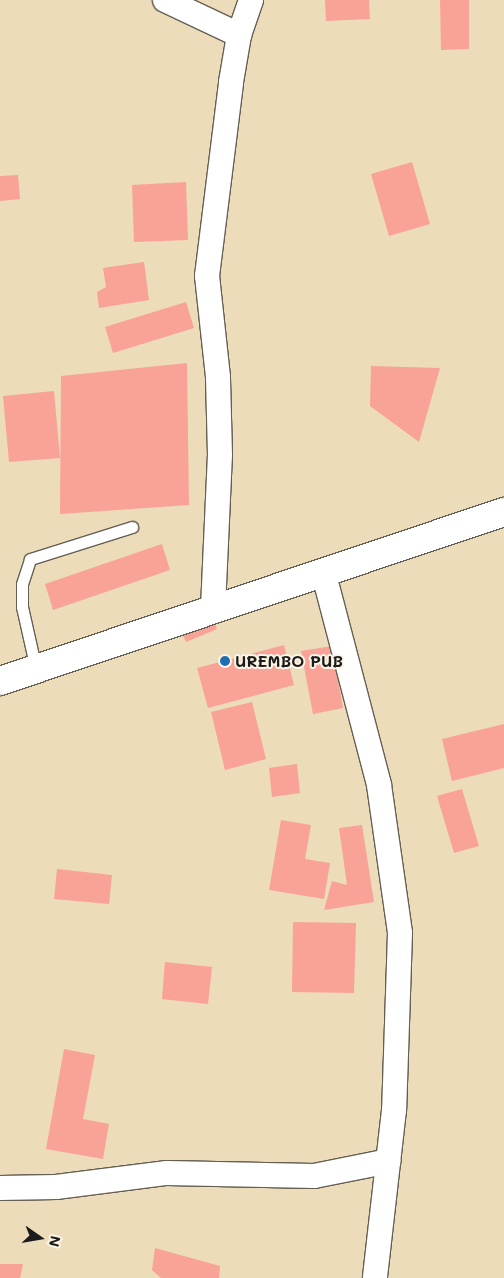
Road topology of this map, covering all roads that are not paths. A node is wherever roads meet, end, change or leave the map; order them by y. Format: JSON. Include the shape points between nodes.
{"nodes":[{"id":1,"x":165,"y":0,"type":"edge"},
{"id":2,"x":251,"y":0,"type":"edge"},
{"id":3,"x":239,"y":35,"type":"junction"},
{"id":4,"x":504,"y":512,"type":"edge"},
{"id":5,"x":132,"y":527,"type":"dead end"},
{"id":6,"x":323,"y":571,"type":"junction"},
{"id":7,"x":213,"y":608,"type":"junction"},
{"id":8,"x":36,"y":669,"type":"junction"},
{"id":9,"x":0,"y":681,"type":"edge"},
{"id":10,"x":389,"y":1160,"type":"junction"},
{"id":11,"x":0,"y":1188,"type":"edge"},
{"id":12,"x":375,"y":1278,"type":"edge"}],
"edges":[{"from":1,"to":3,"type":"street"},
{"from":2,"to":3,"type":"street"},
{"from":3,"to":7,"type":"street","via":[[207,276],[218,387],[220,455]]},
{"from":4,"to":6,"type":"street"},
{"from":5,"to":8,"type":"lane","via":[[30,559],[22,584],[22,607]]},
{"from":6,"to":7,"type":"street"},
{"from":6,"to":10,"type":"street","via":[[379,784],[400,933],[394,1110]]},
{"from":7,"to":8,"type":"street"},
{"from":8,"to":9,"type":"street"},
{"from":10,"to":11,"type":"street","via":[[314,1176],[166,1173],[56,1188]]},
{"from":10,"to":12,"type":"street"}]}
